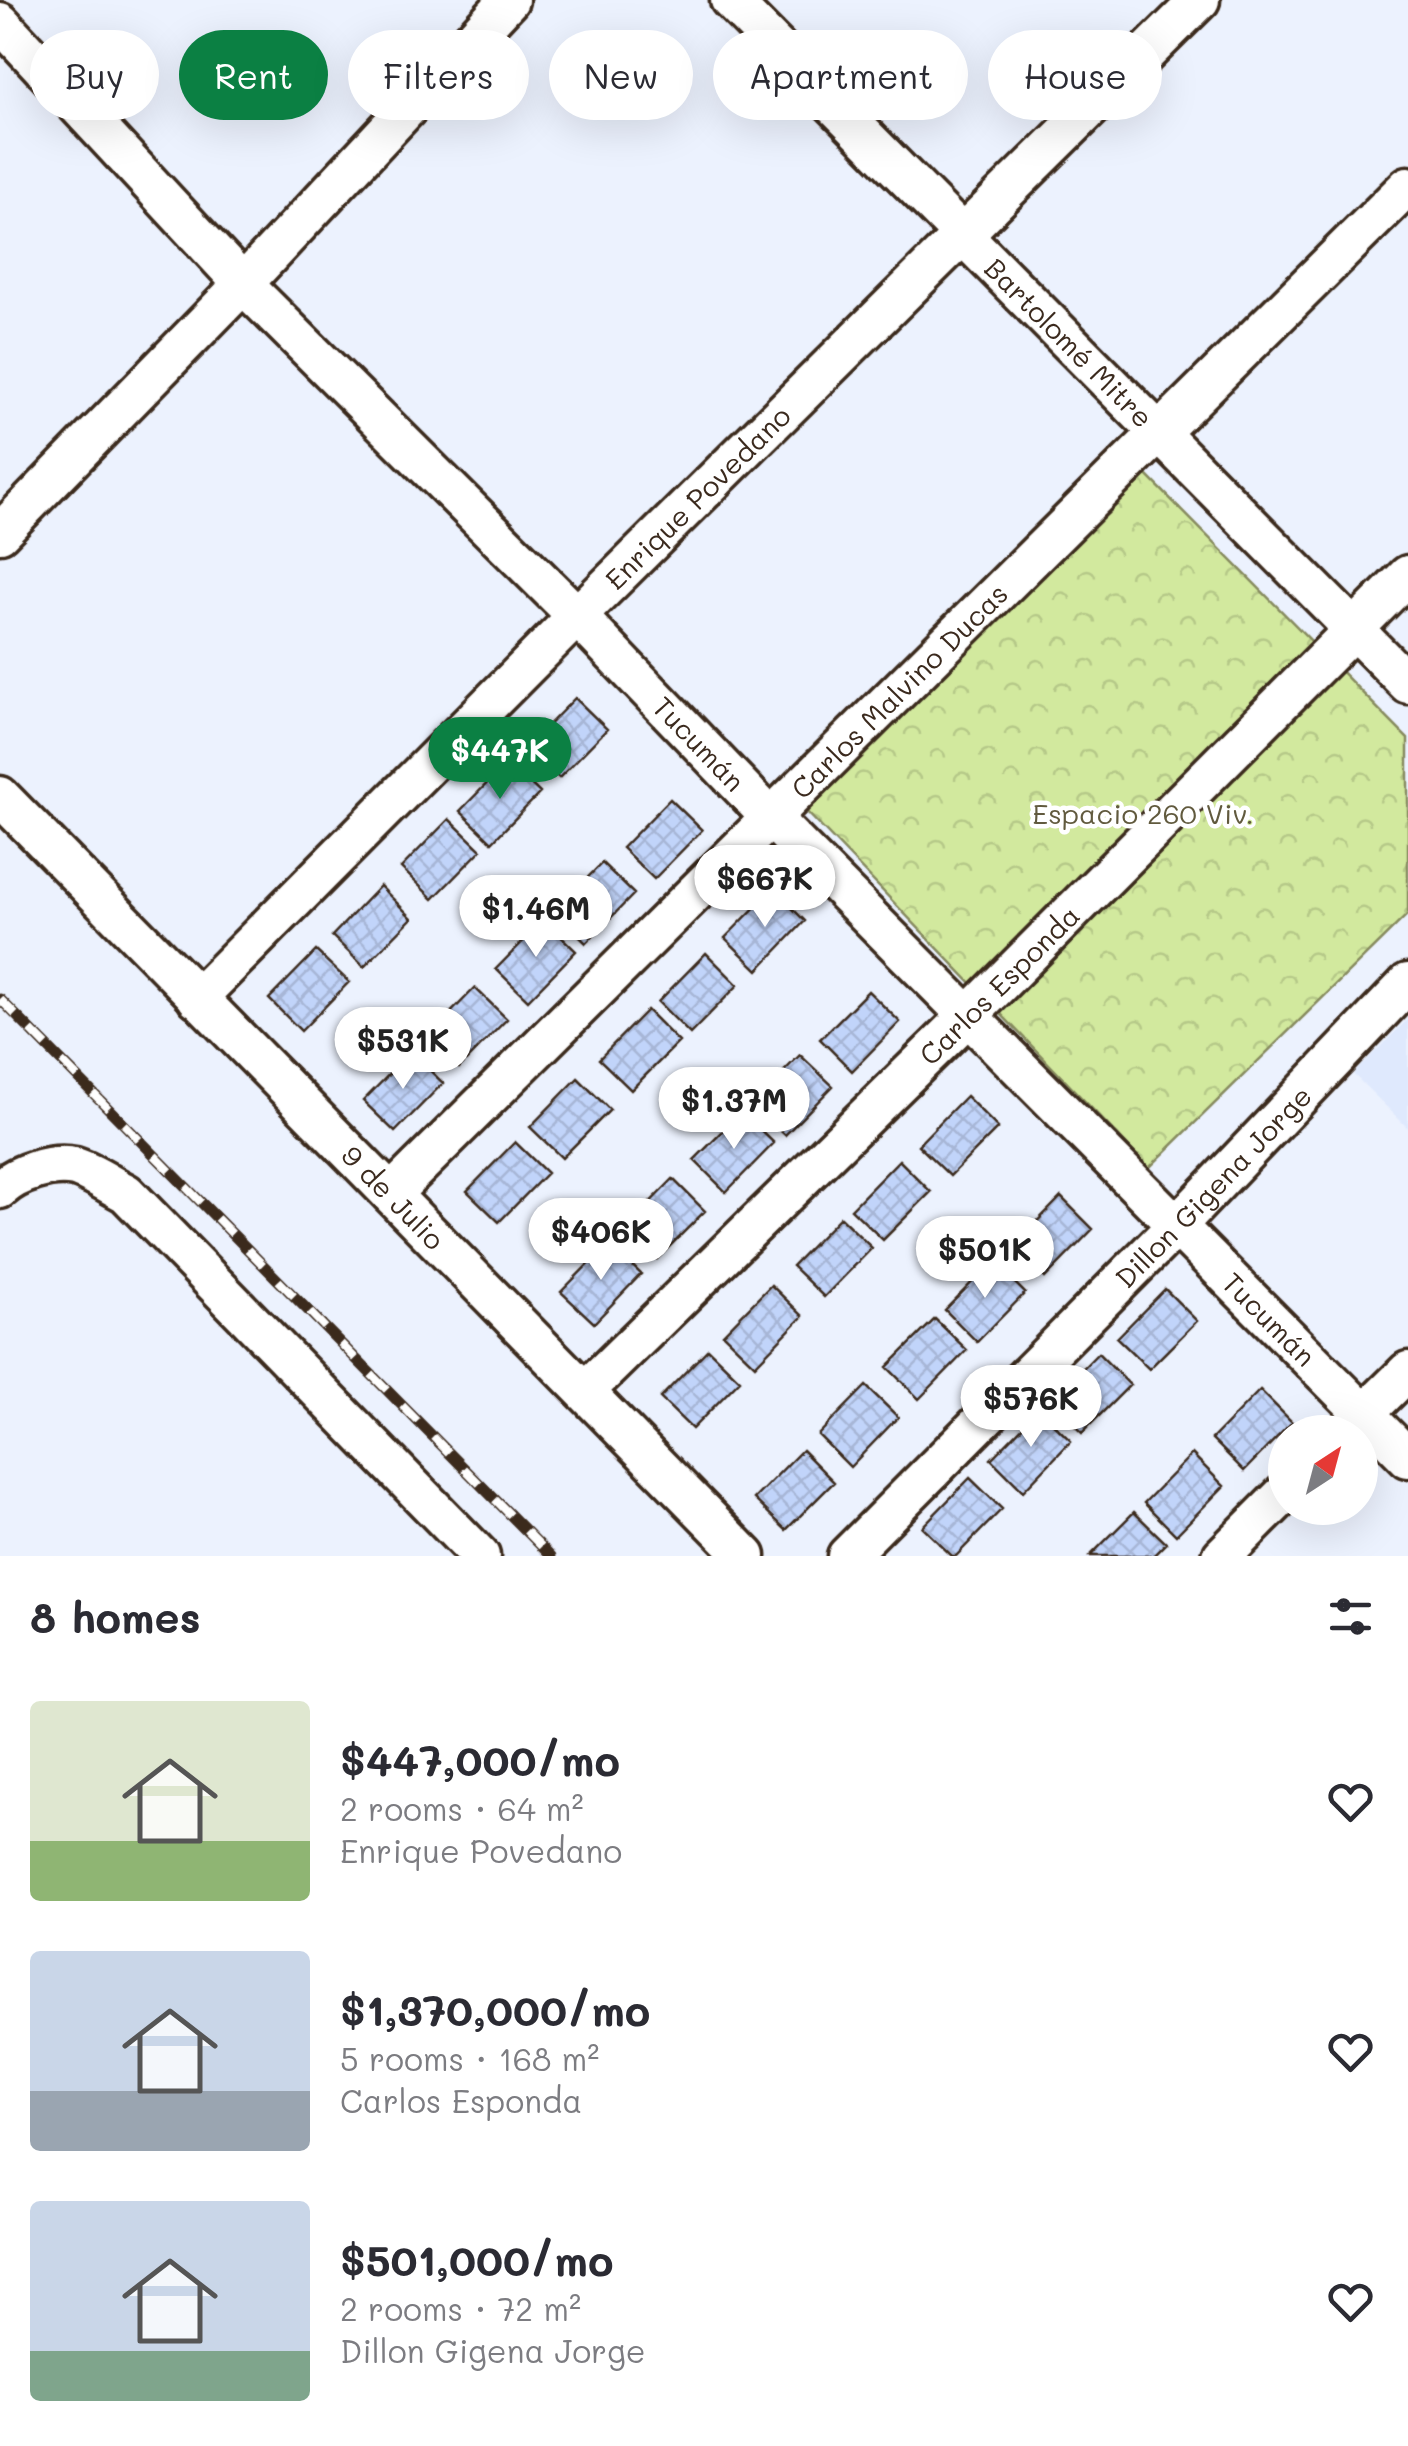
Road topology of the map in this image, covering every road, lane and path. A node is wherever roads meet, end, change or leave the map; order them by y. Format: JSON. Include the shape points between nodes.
{"nodes":[{"id":1,"x":509,"y":0,"type":"edge"},
{"id":2,"x":730,"y":0,"type":"edge"},
{"id":3,"x":1200,"y":0,"type":"edge"},
{"id":4,"x":0,"y":22,"type":"edge"},
{"id":5,"x":1408,"y":186,"type":"edge"},
{"id":6,"x":961,"y":236,"type":"junction"},
{"id":7,"x":243,"y":284,"type":"junction"},
{"id":8,"x":1158,"y":434,"type":"junction"},
{"id":9,"x":0,"y":533,"type":"edge"},
{"id":10,"x":1408,"y":574,"type":"edge"},
{"id":11,"x":577,"y":616,"type":"junction"},
{"id":12,"x":1353,"y":628,"type":"junction"},
{"id":13,"x":1408,"y":684,"type":"edge"},
{"id":14,"x":0,"y":796,"type":"edge"},
{"id":15,"x":770,"y":817,"type":"junction"},
{"id":16,"x":1408,"y":982,"type":"edge"},
{"id":17,"x":198,"y":998,"type":"junction"},
{"id":18,"x":968,"y":1016,"type":"junction"},
{"id":19,"x":2,"y":1183,"type":"edge"},
{"id":20,"x":391,"y":1194,"type":"junction"},
{"id":21,"x":1177,"y":1225,"type":"junction"},
{"id":22,"x":1408,"y":1371,"type":"edge"},
{"id":23,"x":585,"y":1390,"type":"junction"},
{"id":24,"x":1348,"y":1415,"type":"edge"},
{"id":25,"x":1363,"y":1415,"type":"edge"},
{"id":26,"x":1378,"y":1438,"type":"edge"},
{"id":27,"x":1408,"y":1458,"type":"edge"},
{"id":28,"x":1268,"y":1510,"type":"edge"},
{"id":29,"x":480,"y":1556,"type":"edge"},
{"id":30,"x":746,"y":1556,"type":"edge"},
{"id":31,"x":847,"y":1556,"type":"edge"},
{"id":32,"x":1222,"y":1556,"type":"edge"}],
"edges":[{"from":1,"to":7,"type":"street"},
{"from":2,"to":6,"type":"street","name":"Bartolomé Mitre"},
{"from":3,"to":6,"type":"street","name":"Enrique Povedano"},
{"from":4,"to":7,"type":"street","name":"Tucumán"},
{"from":5,"to":8,"type":"street","name":"Carlos Malvino Ducas"},
{"from":6,"to":8,"type":"street","name":"Bartolomé Mitre"},
{"from":6,"to":11,"type":"street","name":"Enrique Povedano"},
{"from":7,"to":9,"type":"street"},
{"from":7,"to":11,"type":"street","name":"Tucumán"},
{"from":8,"to":12,"type":"street","name":"Bartolomé Mitre"},
{"from":8,"to":15,"type":"street","name":"Carlos Malvino Ducas"},
{"from":10,"to":12,"type":"street","name":"Carlos Esponda"},
{"from":11,"to":15,"type":"street","name":"Tucumán"},
{"from":11,"to":17,"type":"street","name":"Enrique Povedano"},
{"from":12,"to":13,"type":"street","name":"Bartolomé Mitre"},
{"from":12,"to":18,"type":"street","name":"Carlos Esponda"},
{"from":14,"to":17,"type":"street","name":"9 de Julio"},
{"from":15,"to":18,"type":"street","name":"Tucumán"},
{"from":15,"to":20,"type":"street","name":"Carlos Malvino Ducas"},
{"from":16,"to":21,"type":"street","name":"Dillon Gigena Jorge"},
{"from":17,"to":20,"type":"street","name":"9 de Julio"},
{"from":18,"to":21,"type":"street","name":"Tucumán"},
{"from":18,"to":23,"type":"street","name":"Carlos Esponda"},
{"from":19,"to":29,"type":"street","via":[[34,1170],[74,1167],[126,1193]]},
{"from":20,"to":23,"type":"street","name":"9 de Julio"},
{"from":21,"to":24,"type":"street","name":"Tucumán"},
{"from":21,"to":31,"type":"street","name":"Dillon Gigena Jorge"},
{"from":22,"to":25,"type":"street"},
{"from":23,"to":30,"type":"street","name":"9 de Julio"},
{"from":26,"to":27,"type":"street","name":"Tucumán"},
{"from":28,"to":32,"type":"street"}]}
